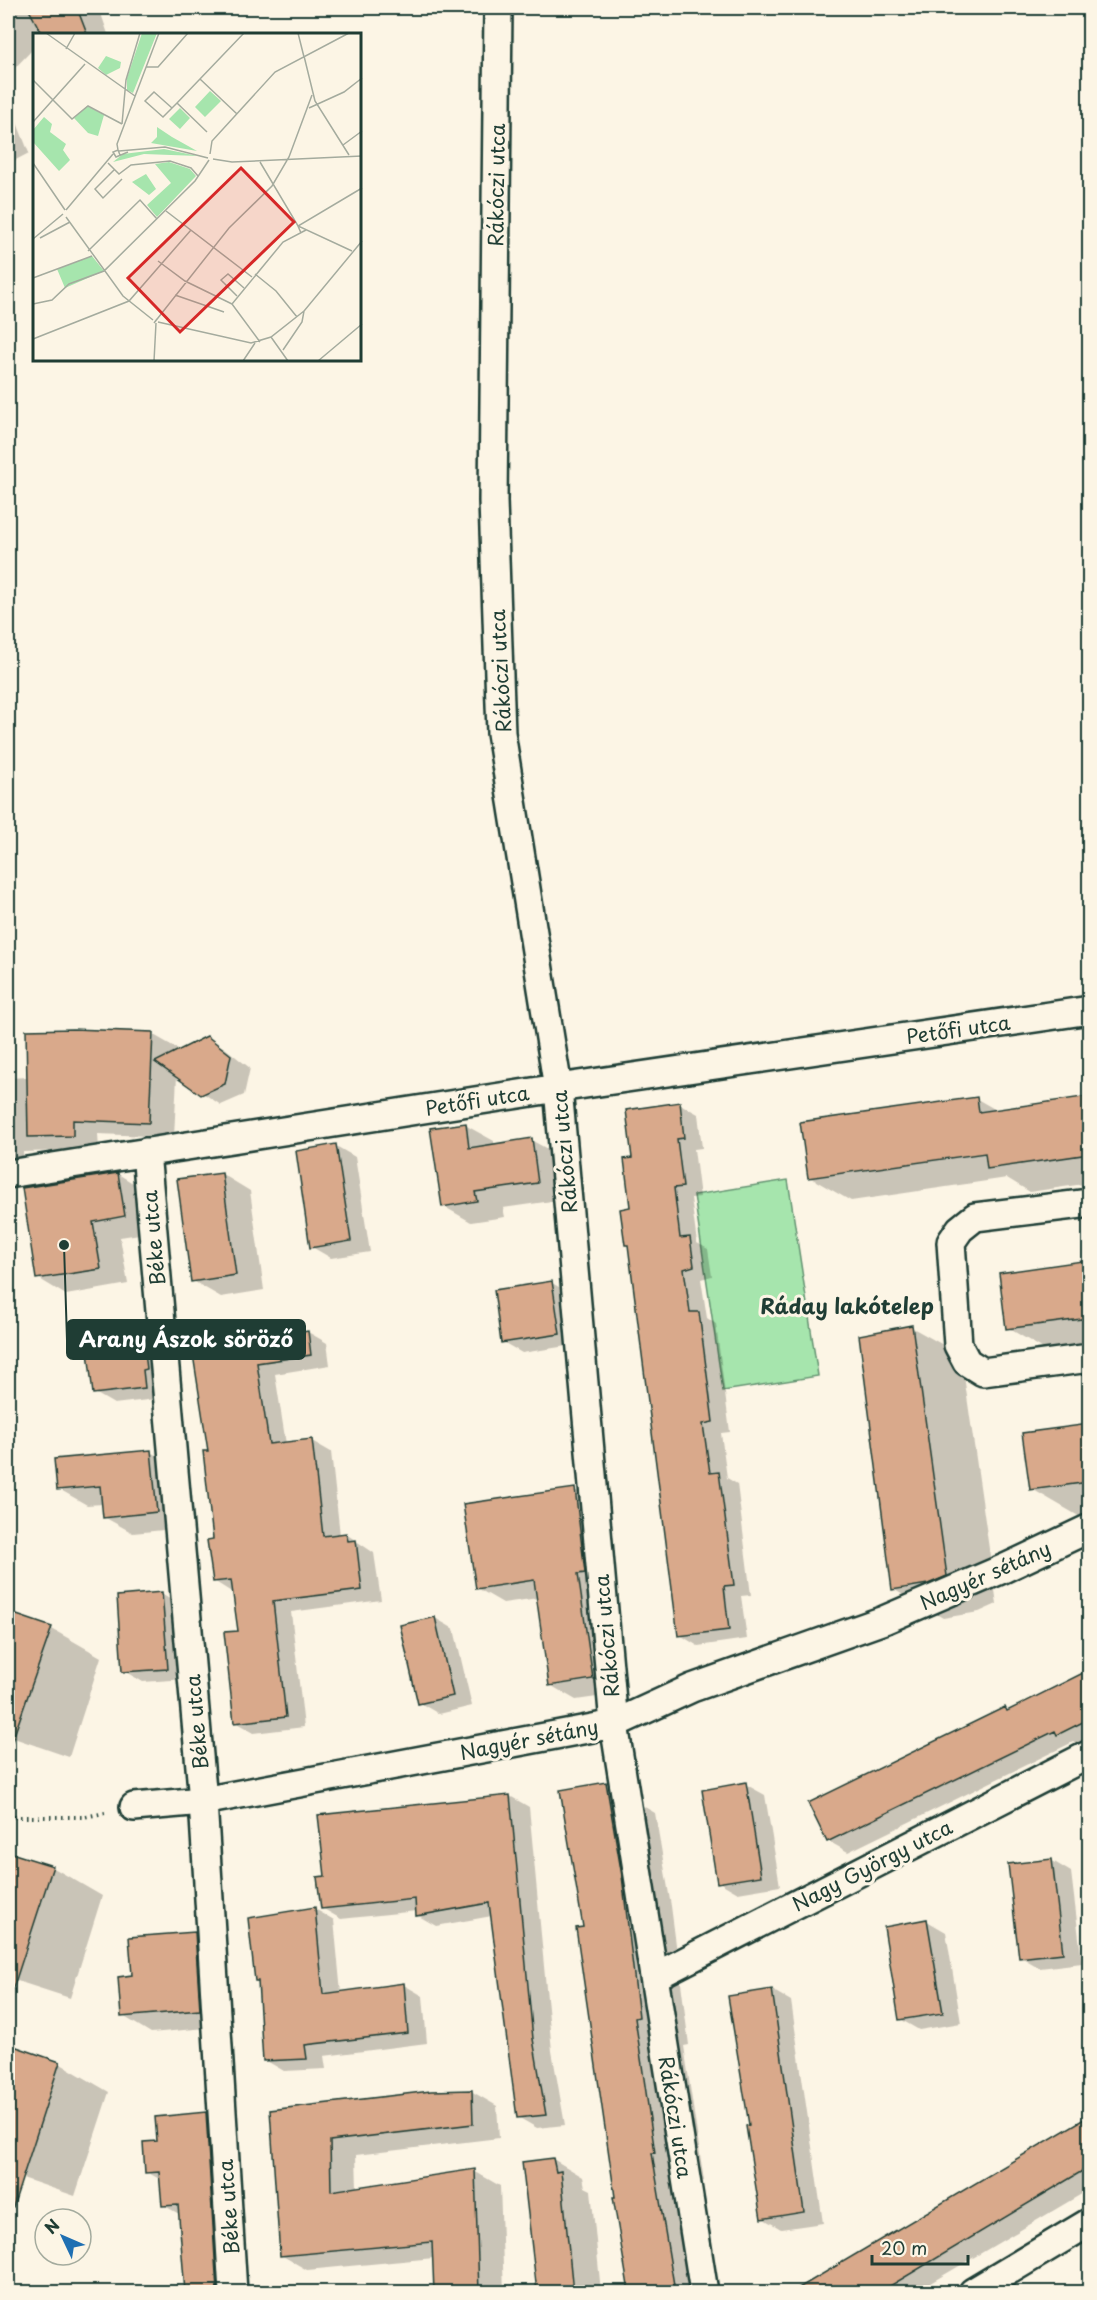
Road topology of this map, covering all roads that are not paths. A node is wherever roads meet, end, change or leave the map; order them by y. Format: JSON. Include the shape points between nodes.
{"nodes":[{"id":1,"x":498,"y":8,"type":"edge"},
{"id":2,"x":1089,"y":1010,"type":"edge"},
{"id":3,"x":558,"y":1088,"type":"junction"},
{"id":4,"x":146,"y":1152,"type":"junction"},
{"id":5,"x":8,"y":1174,"type":"edge"},
{"id":6,"x":1089,"y":1203,"type":"edge"},
{"id":7,"x":1089,"y":1358,"type":"edge"},
{"id":8,"x":1089,"y":1528,"type":"edge"},
{"id":9,"x":614,"y":1724,"type":"junction"},
{"id":10,"x":1089,"y":1754,"type":"edge"},
{"id":11,"x":203,"y":1801,"type":"junction"},
{"id":12,"x":134,"y":1807,"type":"road end"},
{"id":13,"x":654,"y":1977,"type":"junction"},
{"id":14,"x":1089,"y":2222,"type":"edge"},
{"id":15,"x":233,"y":2292,"type":"edge"},
{"id":16,"x":704,"y":2292,"type":"edge"},
{"id":17,"x":973,"y":2292,"type":"edge"}],
"edges":[{"from":1,"to":3,"type":"street","name":"Rákóczi utca","via":[[493,501],[501,733]]},
{"from":2,"to":3,"type":"street","name":"Petőfi utca"},
{"from":3,"to":4,"type":"street","name":"Petőfi utca"},
{"from":3,"to":9,"type":"street","name":"Rákóczi utca"},
{"from":4,"to":5,"type":"street","name":"Petőfi utca"},
{"from":4,"to":11,"type":"street","name":"Béke utca"},
{"from":6,"to":7,"type":"street","via":[[975,1217],[951,1242],[958,1344],[967,1362],[983,1372]]},
{"from":8,"to":9,"type":"street","name":"Nagyér sétány","via":[[884,1620],[692,1689]]},
{"from":9,"to":11,"type":"street","name":"Nagyér sétány"},
{"from":9,"to":13,"type":"street","name":"Rákóczi utca"},
{"from":10,"to":13,"type":"street","name":"Nagy György utca"},
{"from":11,"to":12,"type":"street","name":"Nagyér sétány"},
{"from":11,"to":15,"type":"street","name":"Béke utca"},
{"from":13,"to":16,"type":"street","name":"Rákóczi utca"},
{"from":14,"to":17,"type":"street"}]}
